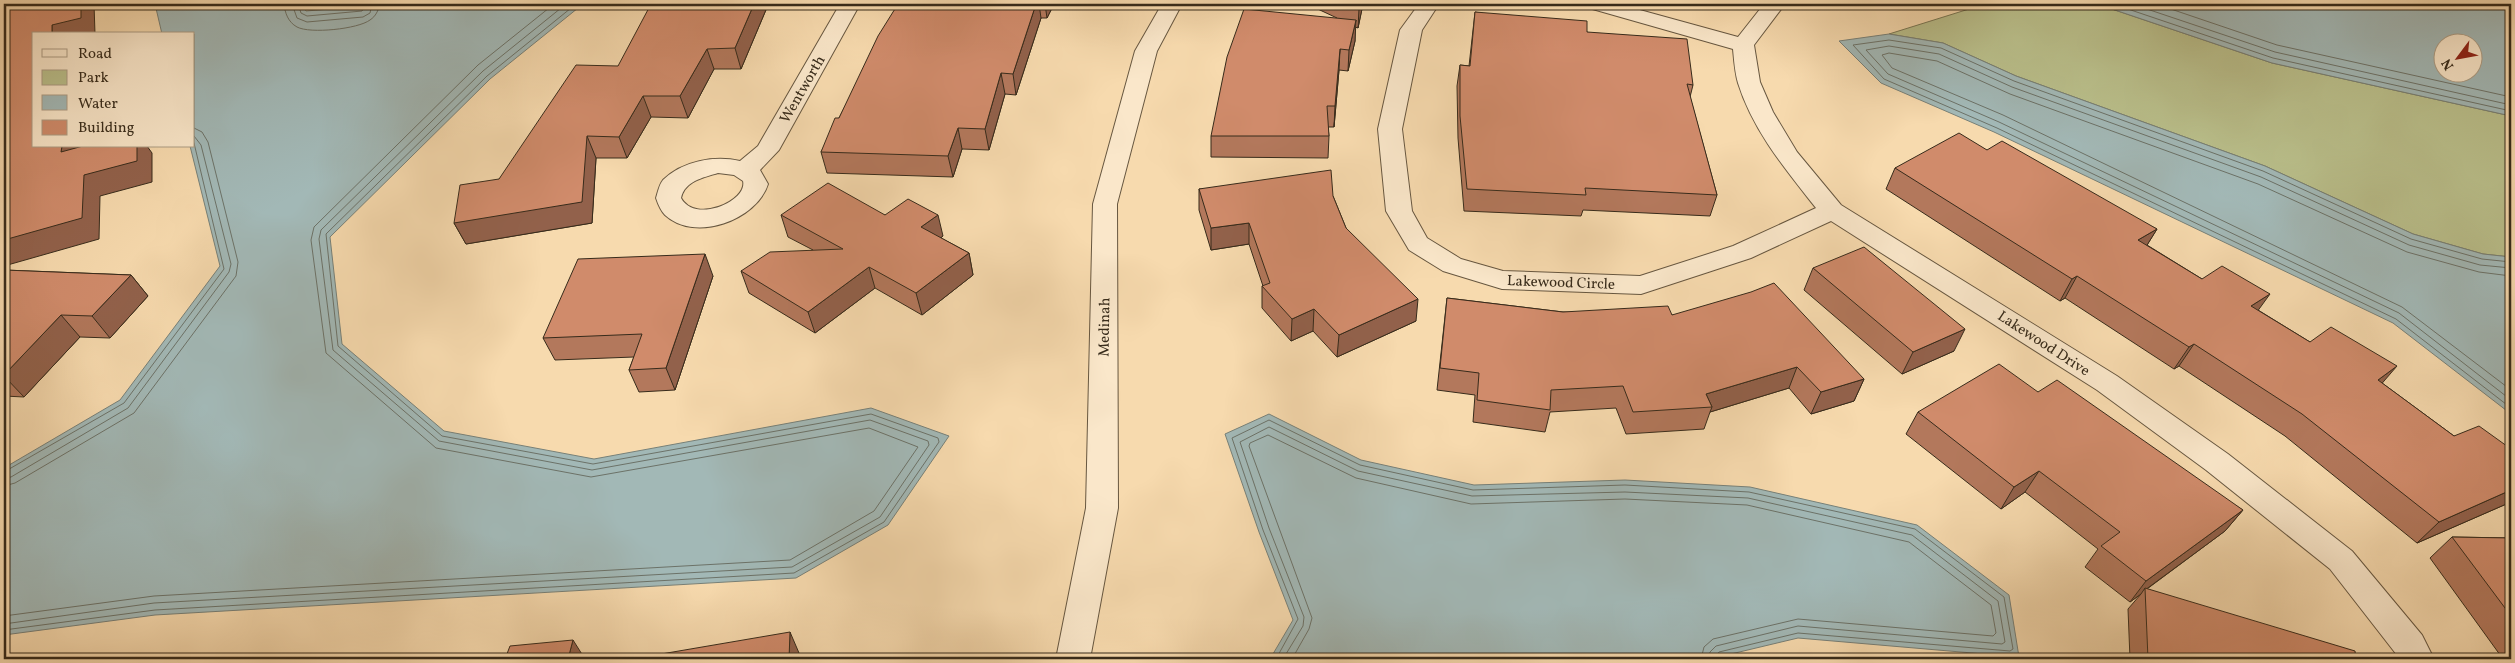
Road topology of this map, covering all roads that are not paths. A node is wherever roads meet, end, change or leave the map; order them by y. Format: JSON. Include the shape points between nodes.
{"nodes":[{"id":1,"x":850,"y":4,"type":"edge"},
{"id":2,"x":1172,"y":4,"type":"edge"},
{"id":3,"x":1429,"y":4,"type":"edge"},
{"id":4,"x":1596,"y":4,"type":"edge"},
{"id":5,"x":1775,"y":4,"type":"edge"},
{"id":6,"x":1743,"y":45,"type":"junction"},
{"id":7,"x":746,"y":169,"type":"dead end"},
{"id":8,"x":1832,"y":211,"type":"junction"},
{"id":9,"x":1073,"y":659,"type":"edge"},
{"id":10,"x":2417,"y":659,"type":"edge"}],
"edges":[{"from":1,"to":7,"type":"street","name":"Wentworth","via":[[767,150]]},
{"from":2,"to":9,"type":"street","name":"Medinah","via":[[1146,51],[1105,204],[1102,508]]},
{"from":3,"to":8,"type":"street","name":"Lakewood Circle","via":[[1411,30],[1390,129],[1399,211],[1418,244],[1452,265],[1502,280],[1641,285],[1742,252]]},
{"from":4,"to":6,"type":"street"},
{"from":5,"to":6,"type":"street"},
{"from":6,"to":8,"type":"street","name":"Lakewood Drive","via":[[1749,82],[1761,112],[1787,156]]},
{"from":8,"to":10,"type":"street","name":"Lakewood Drive","via":[[2107,383],[2217,462],[2341,560],[2410,645]]}]}
